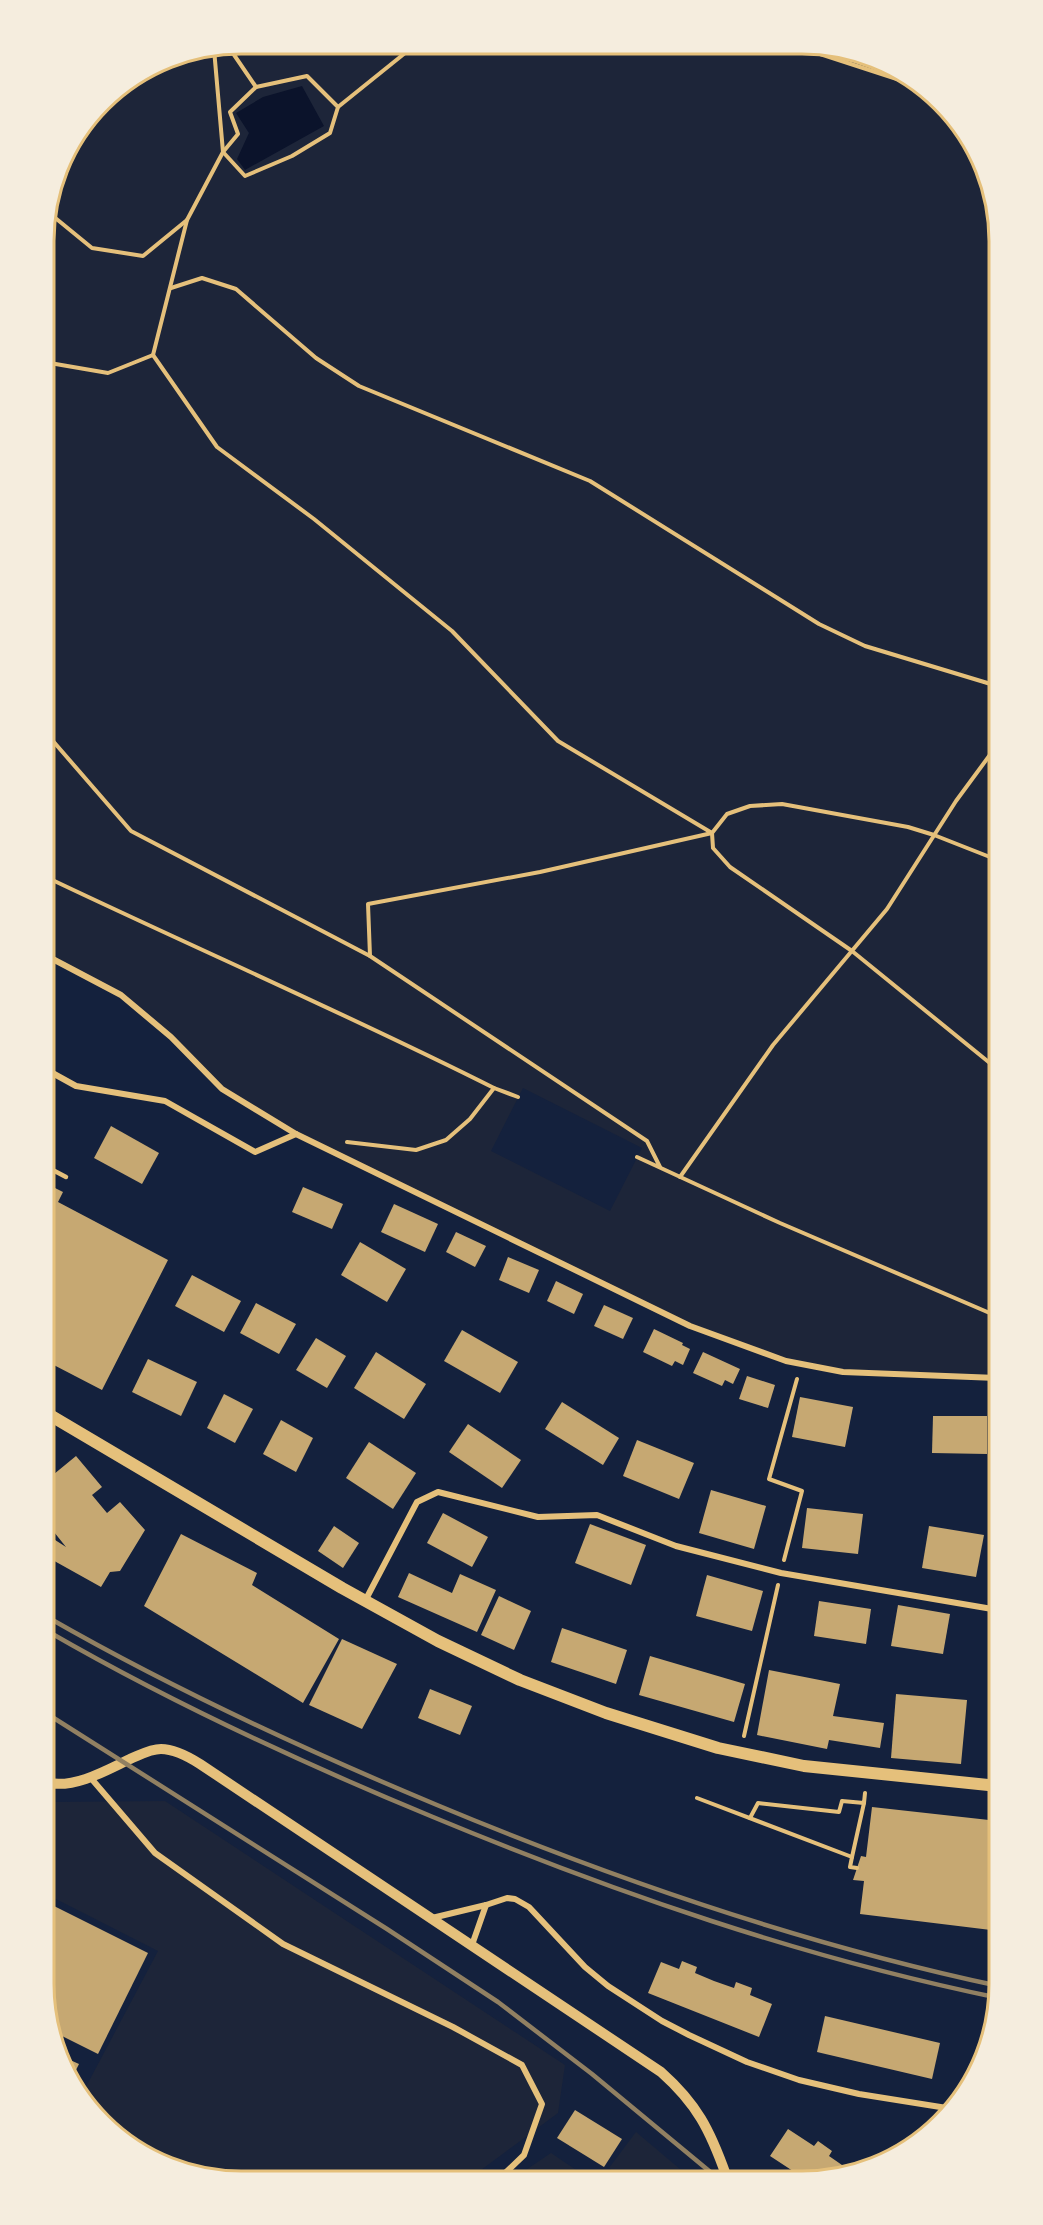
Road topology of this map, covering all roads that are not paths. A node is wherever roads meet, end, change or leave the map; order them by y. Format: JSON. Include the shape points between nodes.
{"nodes":[{"id":1,"x":54,"y":960,"type":"edge"},
{"id":2,"x":54,"y":1074,"type":"edge"},
{"id":3,"x":296,"y":1134,"type":"junction"},
{"id":4,"x":54,"y":1171,"type":"edge"},
{"id":5,"x":66,"y":1177,"type":"dead end"},
{"id":6,"x":989,"y":1378,"type":"edge"},
{"id":7,"x":54,"y":1418,"type":"edge"},
{"id":8,"x":365,"y":1601,"type":"junction"},
{"id":9,"x":989,"y":1608,"type":"edge"},
{"id":10,"x":90,"y":1776,"type":"junction"},
{"id":11,"x":54,"y":1783,"type":"edge"},
{"id":12,"x":989,"y":1785,"type":"edge"},
{"id":13,"x":486,"y":1905,"type":"junction"},
{"id":14,"x":431,"y":1918,"type":"junction"},
{"id":15,"x":472,"y":1945,"type":"junction"},
{"id":16,"x":942,"y":2107,"type":"edge"},
{"id":17,"x":507,"y":2171,"type":"edge"},
{"id":18,"x":724,"y":2171,"type":"edge"}],
"edges":[{"from":1,"to":3,"type":"street","via":[[121,995],[171,1037],[222,1089]]},
{"from":2,"to":3,"type":"street","via":[[76,1086],[165,1101],[255,1152]]},
{"from":3,"to":6,"type":"street","via":[[690,1326],[786,1360],[843,1372]]},
{"from":4,"to":5,"type":"lane"},
{"from":7,"to":8,"type":"main road"},
{"from":8,"to":9,"type":"street","via":[[417,1502],[438,1492],[538,1517],[597,1515],[676,1546],[781,1573]]},
{"from":8,"to":12,"type":"main road","via":[[520,1680],[606,1713],[718,1748],[817,1768]]},
{"from":10,"to":11,"type":"street"},
{"from":10,"to":14,"type":"street","via":[[143,1754],[170,1750],[189,1758]]},
{"from":10,"to":17,"type":"street","via":[[155,1853],[283,1944],[522,2065],[542,2104],[524,2155]]},
{"from":13,"to":14,"type":"street"},
{"from":13,"to":15,"type":"street"},
{"from":13,"to":16,"type":"street","via":[[507,1898],[522,1902],[608,1986],[662,2021],[747,2062],[798,2080]]},
{"from":14,"to":15,"type":"street"},
{"from":15,"to":18,"type":"street","via":[[636,2054],[675,2085],[700,2115]]}]}
